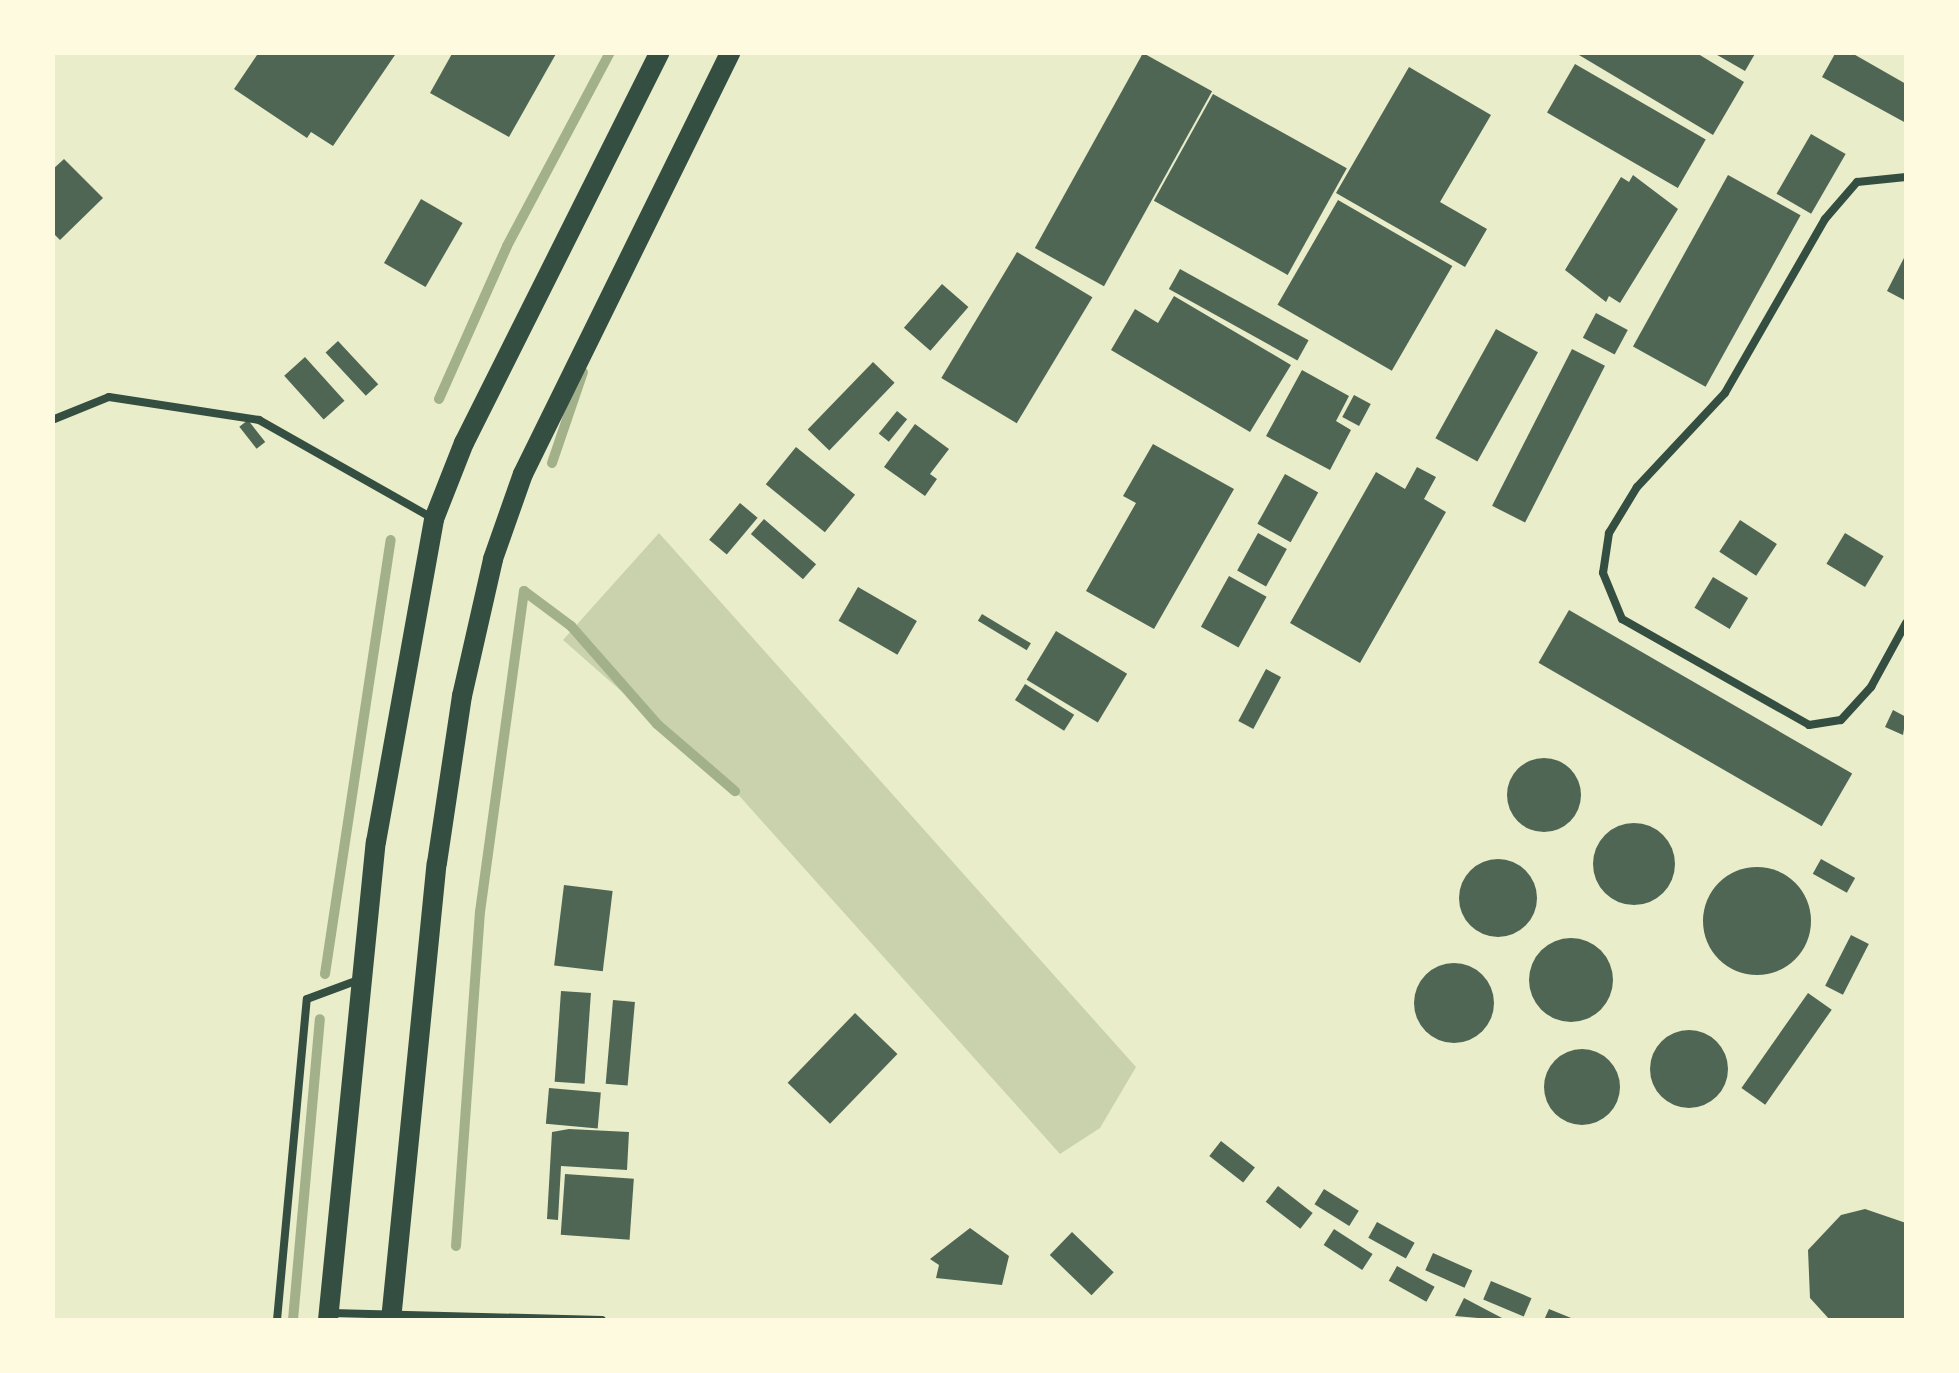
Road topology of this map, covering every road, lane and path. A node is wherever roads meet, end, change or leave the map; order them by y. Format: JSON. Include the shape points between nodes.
{"nodes":[{"id":1,"x":660,"y":52,"type":"edge"},
{"id":2,"x":731,"y":52,"type":"edge"},
{"id":3,"x":1906,"y":177,"type":"edge"},
{"id":4,"x":52,"y":420,"type":"edge"},
{"id":5,"x":434,"y":519,"type":"junction"},
{"id":6,"x":1906,"y":622,"type":"edge"},
{"id":7,"x":362,"y":979,"type":"junction"},
{"id":8,"x":328,"y":1317,"type":"edge"},
{"id":9,"x":391,"y":1318,"type":"edge"},
{"id":10,"x":489,"y":1319,"type":"edge"},
{"id":11,"x":276,"y":1320,"type":"edge"},
{"id":12,"x":591,"y":1320,"type":"edge"},
{"id":13,"x":602,"y":1320,"type":"edge"}],
"edges":[{"from":1,"to":5,"type":"main road","via":[[464,443]]},
{"from":2,"to":9,"type":"main road","via":[[523,474],[493,559],[462,696],[437,862]]},
{"from":3,"to":6,"type":"lane","via":[[1858,182],[1825,218],[1725,393],[1627,502],[1609,533],[1603,573],[1622,619],[1809,725],[1841,720],[1871,687]]},
{"from":4,"to":5,"type":"lane","via":[[109,397],[259,420]]},
{"from":5,"to":7,"type":"main road","via":[[376,842]]},
{"from":7,"to":8,"type":"main road"},
{"from":7,"to":11,"type":"lane","via":[[307,998]]},
{"from":8,"to":9,"type":"lane"},
{"from":9,"to":10,"type":"lane"},
{"from":10,"to":12,"type":"lane"},
{"from":12,"to":13,"type":"lane"}]}
